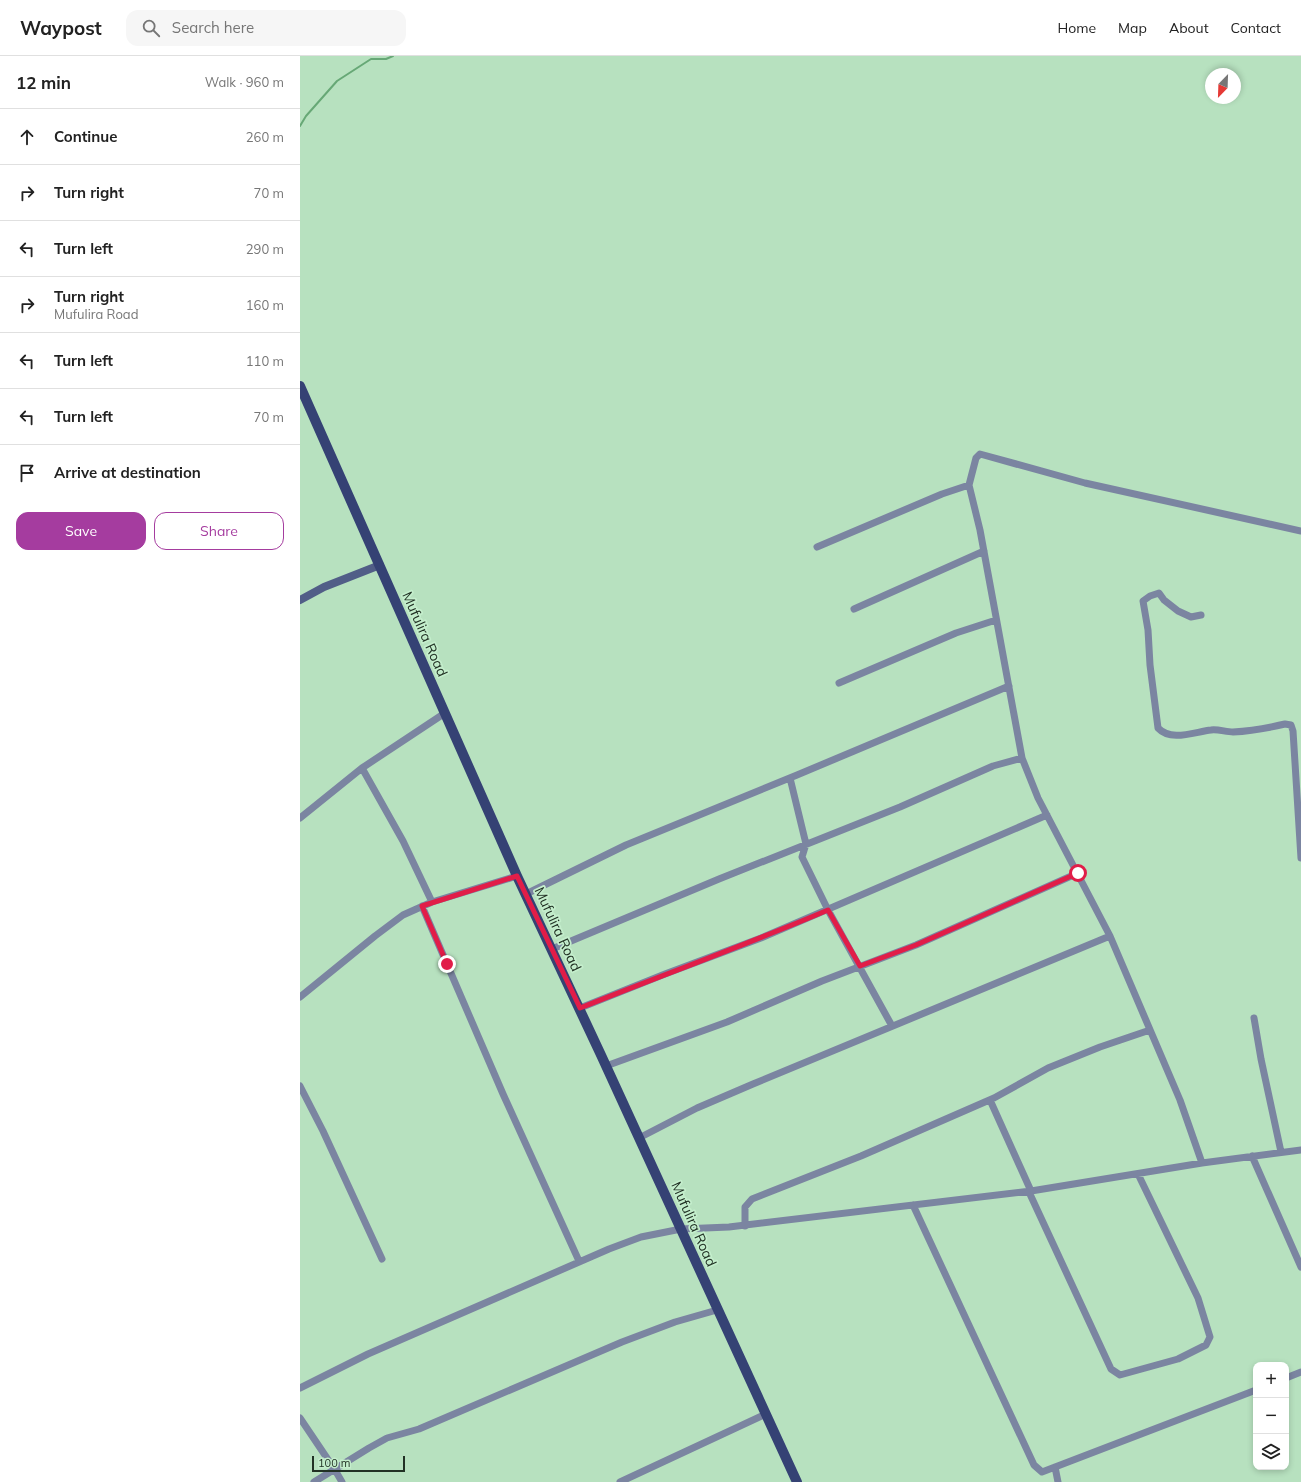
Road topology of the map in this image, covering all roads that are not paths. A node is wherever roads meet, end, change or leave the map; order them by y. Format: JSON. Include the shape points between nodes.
{"nodes":[{"id":1,"x":300,"y":386,"type":"edge"},
{"id":2,"x":968,"y":485,"type":"junction"},
{"id":3,"x":1301,"y":531,"type":"edge"},
{"id":4,"x":817,"y":547,"type":"dead end"},
{"id":5,"x":984,"y":552,"type":"junction"},
{"id":6,"x":380,"y":565,"type":"junction"},
{"id":7,"x":300,"y":600,"type":"edge"},
{"id":8,"x":854,"y":609,"type":"dead end"},
{"id":9,"x":1201,"y":615,"type":"dead end"},
{"id":10,"x":996,"y":620,"type":"junction"},
{"id":11,"x":839,"y":683,"type":"dead end"},
{"id":12,"x":1009,"y":686,"type":"junction"},
{"id":13,"x":445,"y":713,"type":"junction"},
{"id":14,"x":1022,"y":758,"type":"junction"},
{"id":15,"x":362,"y":768,"type":"junction"},
{"id":16,"x":790,"y":778,"type":"junction"},
{"id":17,"x":1047,"y":815,"type":"junction"},
{"id":18,"x":300,"y":818,"type":"edge"},
{"id":19,"x":806,"y":844,"type":"junction"},
{"id":20,"x":1301,"y":858,"type":"edge"},
{"id":21,"x":1078,"y":873,"type":"junction"},
{"id":22,"x":517,"y":876,"type":"junction"},
{"id":23,"x":526,"y":894,"type":"junction"},
{"id":24,"x":432,"y":902,"type":"junction"},
{"id":25,"x":422,"y":906,"type":"junction"},
{"id":26,"x":828,"y":910,"type":"junction"},
{"id":27,"x":1110,"y":936,"type":"junction"},
{"id":28,"x":552,"y":949,"type":"junction"},
{"id":29,"x":860,"y":966,"type":"junction"},
{"id":30,"x":300,"y":997,"type":"edge"},
{"id":31,"x":580,"y":1008,"type":"junction"},
{"id":32,"x":1254,"y":1018,"type":"dead end"},
{"id":33,"x":892,"y":1026,"type":"junction"},
{"id":34,"x":1150,"y":1030,"type":"junction"},
{"id":35,"x":606,"y":1066,"type":"junction"},
{"id":36,"x":300,"y":1086,"type":"edge"},
{"id":37,"x":990,"y":1100,"type":"junction"},
{"id":38,"x":640,"y":1138,"type":"junction"},
{"id":39,"x":1301,"y":1150,"type":"edge"},
{"id":40,"x":1281,"y":1152,"type":"junction"},
{"id":41,"x":1252,"y":1156,"type":"junction"},
{"id":42,"x":1202,"y":1163,"type":"junction"},
{"id":43,"x":1138,"y":1174,"type":"junction"},
{"id":44,"x":1030,"y":1191,"type":"junction"},
{"id":45,"x":913,"y":1205,"type":"junction"},
{"id":46,"x":745,"y":1226,"type":"junction"},
{"id":47,"x":681,"y":1229,"type":"junction"},
{"id":48,"x":382,"y":1259,"type":"dead end"},
{"id":49,"x":579,"y":1262,"type":"junction"},
{"id":50,"x":1301,"y":1268,"type":"edge"},
{"id":51,"x":717,"y":1310,"type":"junction"},
{"id":52,"x":1301,"y":1372,"type":"edge"},
{"id":53,"x":1289,"y":1377,"type":"edge"},
{"id":54,"x":300,"y":1388,"type":"edge"},
{"id":55,"x":1253,"y":1391,"type":"edge"},
{"id":56,"x":766,"y":1414,"type":"junction"},
{"id":57,"x":300,"y":1418,"type":"edge"},
{"id":58,"x":1055,"y":1467,"type":"junction"},
{"id":59,"x":335,"y":1470,"type":"junction"},
{"id":60,"x":314,"y":1482,"type":"edge"},
{"id":61,"x":342,"y":1482,"type":"edge"},
{"id":62,"x":620,"y":1482,"type":"edge"},
{"id":63,"x":797,"y":1482,"type":"edge"},
{"id":64,"x":1058,"y":1482,"type":"edge"}],
"edges":[{"from":1,"to":6,"type":"main road","name":"Mufulira Road"},
{"from":2,"to":3,"type":"street","via":[[976,458],[980,454],[1084,483]]},
{"from":2,"to":4,"type":"street"},
{"from":2,"to":5,"type":"street"},
{"from":5,"to":8,"type":"street"},
{"from":5,"to":10,"type":"street"},
{"from":6,"to":7,"type":"street","via":[[324,587]]},
{"from":6,"to":13,"type":"main road","name":"Mufulira Road"},
{"from":9,"to":20,"type":"street","via":[[1191,617],[1178,611],[1159,593],[1143,601],[1158,728],[1170,735],[1212,730],[1252,731],[1290,725]]},
{"from":10,"to":11,"type":"street","via":[[956,633]]},
{"from":10,"to":12,"type":"street"},
{"from":12,"to":14,"type":"street"},
{"from":12,"to":16,"type":"street"},
{"from":13,"to":15,"type":"street"},
{"from":13,"to":22,"type":"main road","name":"Mufulira Road"},
{"from":14,"to":17,"type":"street"},
{"from":14,"to":19,"type":"street","via":[[993,766],[900,807]]},
{"from":15,"to":18,"type":"street"},
{"from":15,"to":24,"type":"street","via":[[403,841]]},
{"from":16,"to":19,"type":"street"},
{"from":16,"to":23,"type":"street","via":[[626,844]]},
{"from":17,"to":21,"type":"street"},
{"from":17,"to":26,"type":"street"},
{"from":19,"to":26,"type":"street","via":[[802,857]]},
{"from":19,"to":28,"type":"street"},
{"from":21,"to":27,"type":"street"},
{"from":21,"to":29,"type":"street","via":[[916,945]]},
{"from":22,"to":23,"type":"main road","name":"Mufulira Road"},
{"from":22,"to":24,"type":"street"},
{"from":23,"to":28,"type":"main road","name":"Mufulira Road"},
{"from":24,"to":25,"type":"street"},
{"from":25,"to":30,"type":"street","via":[[402,915]]},
{"from":25,"to":49,"type":"street"},
{"from":26,"to":29,"type":"street"},
{"from":26,"to":31,"type":"street"},
{"from":27,"to":33,"type":"street"},
{"from":27,"to":34,"type":"street"},
{"from":28,"to":31,"type":"main road","name":"Mufulira Road"},
{"from":29,"to":33,"type":"street"},
{"from":29,"to":35,"type":"street","via":[[727,1022]]},
{"from":31,"to":35,"type":"main road","name":"Mufulira Road"},
{"from":32,"to":40,"type":"street"},
{"from":33,"to":38,"type":"street","via":[[697,1108]]},
{"from":34,"to":37,"type":"street","via":[[1048,1068]]},
{"from":34,"to":42,"type":"street","via":[[1180,1100]]},
{"from":35,"to":38,"type":"main road","name":"Mufulira Road"},
{"from":36,"to":48,"type":"street"},
{"from":37,"to":44,"type":"street"},
{"from":37,"to":46,"type":"street","via":[[861,1156],[752,1199],[745,1208]]},
{"from":38,"to":47,"type":"main road","name":"Mufulira Road"},
{"from":39,"to":40,"type":"street"},
{"from":40,"to":41,"type":"street"},
{"from":41,"to":42,"type":"street"},
{"from":41,"to":50,"type":"street"},
{"from":42,"to":43,"type":"street"},
{"from":43,"to":44,"type":"street"},
{"from":43,"to":44,"type":"street","via":[[1198,1298],[1210,1337],[1206,1345],[1178,1359],[1120,1375],[1111,1369]]},
{"from":44,"to":45,"type":"street"},
{"from":45,"to":46,"type":"street"},
{"from":45,"to":58,"type":"street","via":[[1034,1465],[1042,1472]]},
{"from":46,"to":47,"type":"street"},
{"from":47,"to":49,"type":"street","via":[[641,1237]]},
{"from":47,"to":51,"type":"main road","name":"Mufulira Road"},
{"from":49,"to":54,"type":"street","via":[[368,1354]]},
{"from":51,"to":56,"type":"main road","name":"Mufulira Road"},
{"from":51,"to":59,"type":"street","via":[[675,1322],[622,1342],[419,1429],[387,1438]]},
{"from":52,"to":53,"type":"street"},
{"from":55,"to":58,"type":"street"},
{"from":56,"to":62,"type":"street"},
{"from":56,"to":63,"type":"main road","name":"Mufulira Road"},
{"from":57,"to":59,"type":"street"},
{"from":58,"to":64,"type":"street"},
{"from":59,"to":60,"type":"street"},
{"from":59,"to":61,"type":"street"}]}
